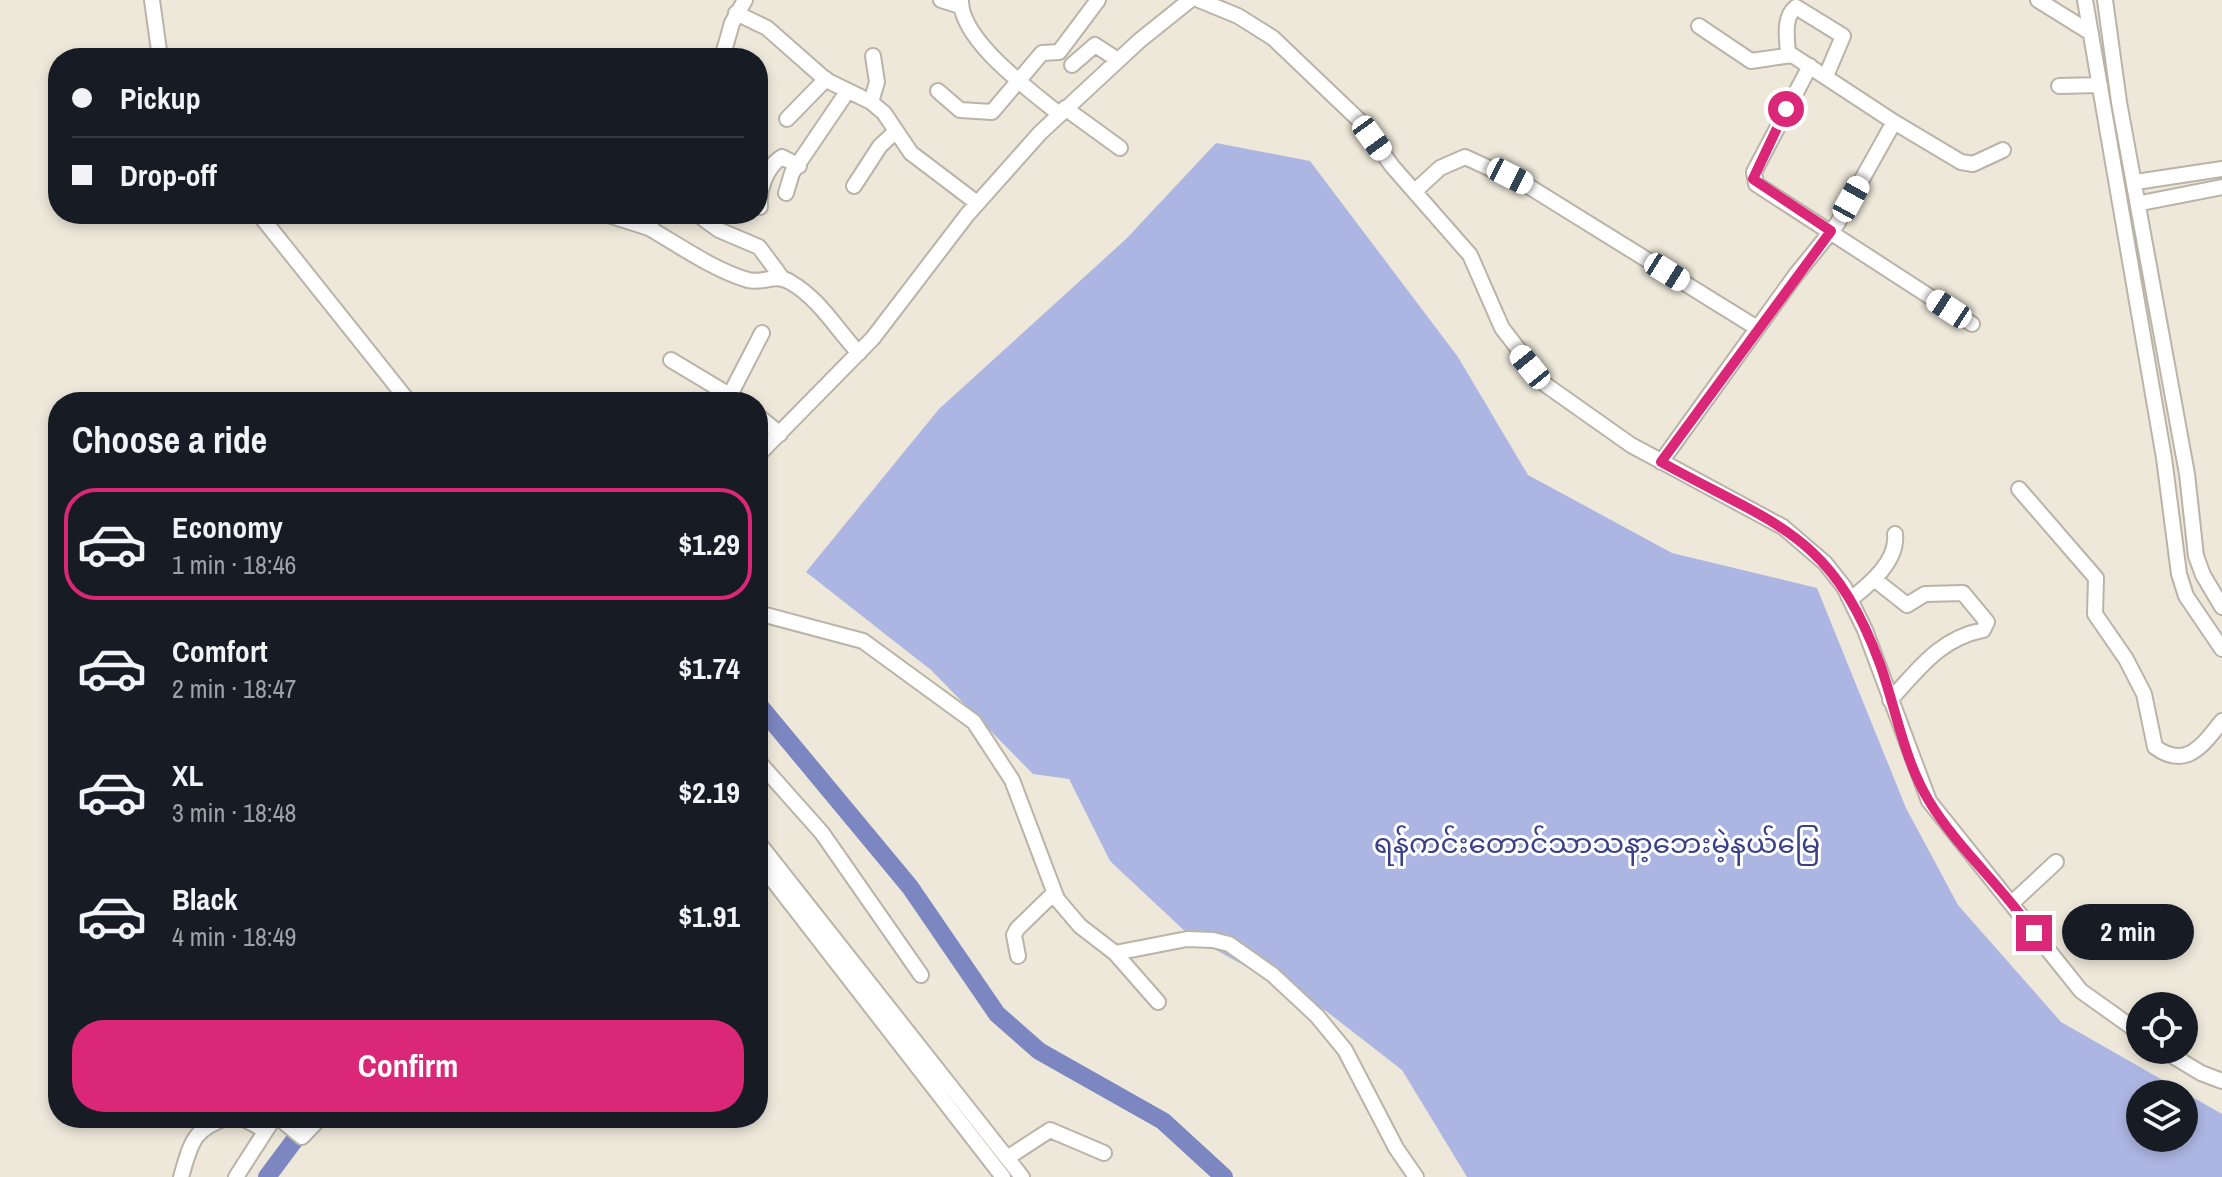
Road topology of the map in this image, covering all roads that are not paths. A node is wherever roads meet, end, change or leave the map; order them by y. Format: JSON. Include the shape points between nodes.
{"nodes":[{"id":1,"x":152,"y":0,"type":"edge"},
{"id":2,"x":941,"y":0,"type":"edge"},
{"id":3,"x":1098,"y":0,"type":"edge"},
{"id":4,"x":1190,"y":0,"type":"edge"},
{"id":5,"x":1199,"y":0,"type":"edge"},
{"id":6,"x":2038,"y":0,"type":"edge"},
{"id":7,"x":2085,"y":0,"type":"edge"},
{"id":8,"x":2105,"y":0,"type":"edge"},
{"id":9,"x":742,"y":3,"type":"edge"},
{"id":10,"x":960,"y":3,"type":"edge"},
{"id":11,"x":1699,"y":26,"type":"dead end"},
{"id":12,"x":2091,"y":33,"type":"junction"},
{"id":13,"x":159,"y":48,"type":"edge"},
{"id":14,"x":726,"y":48,"type":"edge"},
{"id":15,"x":1788,"y":54,"type":"junction"},
{"id":16,"x":873,"y":56,"type":"dead end"},
{"id":17,"x":1118,"y":60,"type":"junction"},
{"id":18,"x":1072,"y":65,"type":"dead end"},
{"id":19,"x":1810,"y":66,"type":"junction"},
{"id":20,"x":1826,"y":76,"type":"junction"},
{"id":21,"x":826,"y":79,"type":"junction"},
{"id":22,"x":1020,"y":82,"type":"junction"},
{"id":23,"x":2100,"y":85,"type":"junction"},
{"id":24,"x":2059,"y":86,"type":"dead end"},
{"id":25,"x":938,"y":91,"type":"dead end"},
{"id":26,"x":847,"y":92,"type":"junction"},
{"id":27,"x":871,"y":102,"type":"junction"},
{"id":28,"x":1062,"y":111,"type":"junction"},
{"id":29,"x":787,"y":119,"type":"dead end"},
{"id":30,"x":1894,"y":122,"type":"junction"},
{"id":31,"x":896,"y":131,"type":"junction"},
{"id":32,"x":1120,"y":148,"type":"dead end"},
{"id":33,"x":2003,"y":150,"type":"dead end"},
{"id":34,"x":799,"y":166,"type":"junction"},
{"id":35,"x":2222,"y":169,"type":"edge"},
{"id":36,"x":768,"y":172,"type":"edge"},
{"id":37,"x":854,"y":186,"type":"dead end"},
{"id":38,"x":2222,"y":187,"type":"edge"},
{"id":39,"x":1415,"y":191,"type":"junction"},
{"id":40,"x":786,"y":193,"type":"dead end"},
{"id":41,"x":2138,"y":193,"type":"junction"},
{"id":42,"x":977,"y":203,"type":"junction"},
{"id":43,"x":267,"y":224,"type":"edge"},
{"id":44,"x":636,"y":224,"type":"edge"},
{"id":45,"x":651,"y":224,"type":"edge"},
{"id":46,"x":711,"y":224,"type":"edge"},
{"id":47,"x":649,"y":228,"type":"junction"},
{"id":48,"x":1831,"y":231,"type":"junction"},
{"id":49,"x":782,"y":278,"type":"junction"},
{"id":50,"x":1972,"y":324,"type":"dead end"},
{"id":51,"x":1757,"y":328,"type":"junction"},
{"id":52,"x":762,"y":333,"type":"dead end"},
{"id":53,"x":859,"y":353,"type":"junction"},
{"id":54,"x":671,"y":360,"type":"dead end"},
{"id":55,"x":401,"y":392,"type":"edge"},
{"id":56,"x":725,"y":392,"type":"edge"},
{"id":57,"x":737,"y":392,"type":"edge"},
{"id":58,"x":768,"y":424,"type":"edge"},
{"id":59,"x":780,"y":434,"type":"junction"},
{"id":60,"x":768,"y":445,"type":"edge"},
{"id":61,"x":1661,"y":462,"type":"junction"},
{"id":62,"x":2019,"y":489,"type":"dead end"},
{"id":63,"x":1895,"y":534,"type":"dead end"},
{"id":64,"x":1874,"y":579,"type":"junction"},
{"id":65,"x":1851,"y":599,"type":"junction"},
{"id":66,"x":2222,"y":607,"type":"edge"},
{"id":67,"x":768,"y":616,"type":"edge"},
{"id":68,"x":2222,"y":649,"type":"edge"},
{"id":69,"x":1890,"y":700,"type":"junction"},
{"id":70,"x":2222,"y":721,"type":"edge"},
{"id":71,"x":768,"y":772,"type":"edge"},
{"id":72,"x":768,"y":855,"type":"edge"},
{"id":73,"x":2056,"y":862,"type":"dead end"},
{"id":74,"x":768,"y":873,"type":"edge"},
{"id":75,"x":1054,"y":893,"type":"junction"},
{"id":76,"x":2013,"y":902,"type":"junction"},
{"id":77,"x":1115,"y":953,"type":"junction"},
{"id":78,"x":1018,"y":956,"type":"dead end"},
{"id":79,"x":921,"y":975,"type":"dead end"},
{"id":80,"x":1158,"y":1002,"type":"dead end"},
{"id":81,"x":2126,"y":1023,"type":"edge"},
{"id":82,"x":2186,"y":1064,"type":"edge"},
{"id":83,"x":2222,"y":1081,"type":"edge"},
{"id":84,"x":973,"y":1125,"type":"junction"},
{"id":85,"x":204,"y":1128,"type":"edge"},
{"id":86,"x":272,"y":1128,"type":"edge"},
{"id":87,"x":284,"y":1128,"type":"edge"},
{"id":88,"x":311,"y":1128,"type":"edge"},
{"id":89,"x":1104,"y":1153,"type":"dead end"},
{"id":90,"x":1007,"y":1158,"type":"junction"},
{"id":91,"x":181,"y":1177,"type":"edge"},
{"id":92,"x":236,"y":1177,"type":"edge"},
{"id":93,"x":1003,"y":1177,"type":"edge"},
{"id":94,"x":1022,"y":1177,"type":"edge"},
{"id":95,"x":1416,"y":1177,"type":"edge"}],
"edges":[{"from":1,"to":13,"type":"street"},
{"from":2,"to":10,"type":"street"},
{"from":3,"to":22,"type":"street","via":[[1059,52],[1042,53]]},
{"from":4,"to":17,"type":"street"},
{"from":5,"to":39,"type":"street","via":[[1255,26],[1298,59],[1361,122]]},
{"from":6,"to":12,"type":"street"},
{"from":7,"to":12,"type":"street"},
{"from":8,"to":41,"type":"street"},
{"from":9,"to":14,"type":"street"},
{"from":9,"to":21,"type":"street"},
{"from":10,"to":22,"type":"street","via":[[971,29]]},
{"from":11,"to":15,"type":"street","via":[[1751,61]]},
{"from":12,"to":23,"type":"street"},
{"from":15,"to":19,"type":"street"},
{"from":15,"to":20,"type":"street","via":[[1789,14],[1796,7],[1843,36]]},
{"from":16,"to":27,"type":"street","via":[[877,82]]},
{"from":17,"to":18,"type":"street","via":[[1095,45]]},
{"from":17,"to":28,"type":"street"},
{"from":19,"to":20,"type":"street"},
{"from":19,"to":48,"type":"street","via":[[1753,179]]},
{"from":20,"to":30,"type":"street"},
{"from":21,"to":26,"type":"street"},
{"from":21,"to":29,"type":"street"},
{"from":22,"to":25,"type":"street","via":[[986,113],[960,110]]},
{"from":22,"to":28,"type":"street"},
{"from":23,"to":24,"type":"street"},
{"from":23,"to":68,"type":"street","via":[[2181,584]]},
{"from":26,"to":27,"type":"street"},
{"from":26,"to":34,"type":"street"},
{"from":27,"to":31,"type":"street"},
{"from":28,"to":32,"type":"street"},
{"from":28,"to":42,"type":"street"},
{"from":30,"to":33,"type":"street","via":[[1961,162],[1973,164]]},
{"from":30,"to":48,"type":"street"},
{"from":31,"to":37,"type":"street"},
{"from":31,"to":42,"type":"street","via":[[911,153]]},
{"from":34,"to":36,"type":"street","via":[[782,157]]},
{"from":34,"to":40,"type":"street"},
{"from":35,"to":41,"type":"street"},
{"from":38,"to":41,"type":"street"},
{"from":39,"to":51,"type":"street","via":[[1440,168],[1465,157],[1492,167]]},
{"from":39,"to":61,"type":"street","via":[[1470,255],[1502,328],[1538,376],[1592,420]]},
{"from":41,"to":66,"type":"street","via":[[2187,474],[2196,556]]},
{"from":42,"to":53,"type":"street"},
{"from":43,"to":55,"type":"street"},
{"from":44,"to":47,"type":"street"},
{"from":45,"to":47,"type":"street"},
{"from":46,"to":49,"type":"street","via":[[759,247]]},
{"from":47,"to":49,"type":"street","via":[[751,281]]},
{"from":48,"to":50,"type":"street"},
{"from":48,"to":51,"type":"street"},
{"from":49,"to":53,"type":"street","via":[[820,304]]},
{"from":51,"to":61,"type":"street"},
{"from":52,"to":57,"type":"street"},
{"from":53,"to":59,"type":"street"},
{"from":54,"to":56,"type":"street"},
{"from":58,"to":59,"type":"street"},
{"from":59,"to":60,"type":"street"},
{"from":61,"to":65,"type":"street","via":[[1783,527],[1825,563]]},
{"from":62,"to":70,"type":"street","via":[[2096,578],[2095,614],[2144,694],[2155,747],[2186,757]]},
{"from":63,"to":64,"type":"street","via":[[1894,551]]},
{"from":64,"to":65,"type":"street"},
{"from":64,"to":69,"type":"street","via":[[1904,604],[1925,594],[1963,593],[1987,622],[1983,630],[1956,637],[1934,652]]},
{"from":65,"to":69,"type":"street"},
{"from":67,"to":75,"type":"street","via":[[863,641],[974,722],[1012,780]]},
{"from":69,"to":76,"type":"street","via":[[1929,801]]},
{"from":71,"to":79,"type":"street","via":[[822,833]]},
{"from":72,"to":84,"type":"street"},
{"from":73,"to":76,"type":"street"},
{"from":74,"to":84,"type":"street"},
{"from":75,"to":77,"type":"street","via":[[1080,926]]},
{"from":75,"to":78,"type":"street","via":[[1017,929]]},
{"from":76,"to":81,"type":"street","via":[[2081,991]]},
{"from":77,"to":80,"type":"street"},
{"from":77,"to":95,"type":"street","via":[[1187,939],[1213,940],[1229,944],[1273,975],[1345,1050]]},
{"from":82,"to":83,"type":"street"},
{"from":84,"to":90,"type":"street"},
{"from":84,"to":93,"type":"street"},
{"from":85,"to":91,"type":"street","via":[[194,1138]]},
{"from":86,"to":92,"type":"street"},
{"from":87,"to":88,"type":"street","via":[[298,1136]]},
{"from":89,"to":90,"type":"street","via":[[1050,1130]]},
{"from":90,"to":94,"type":"street"}]}
